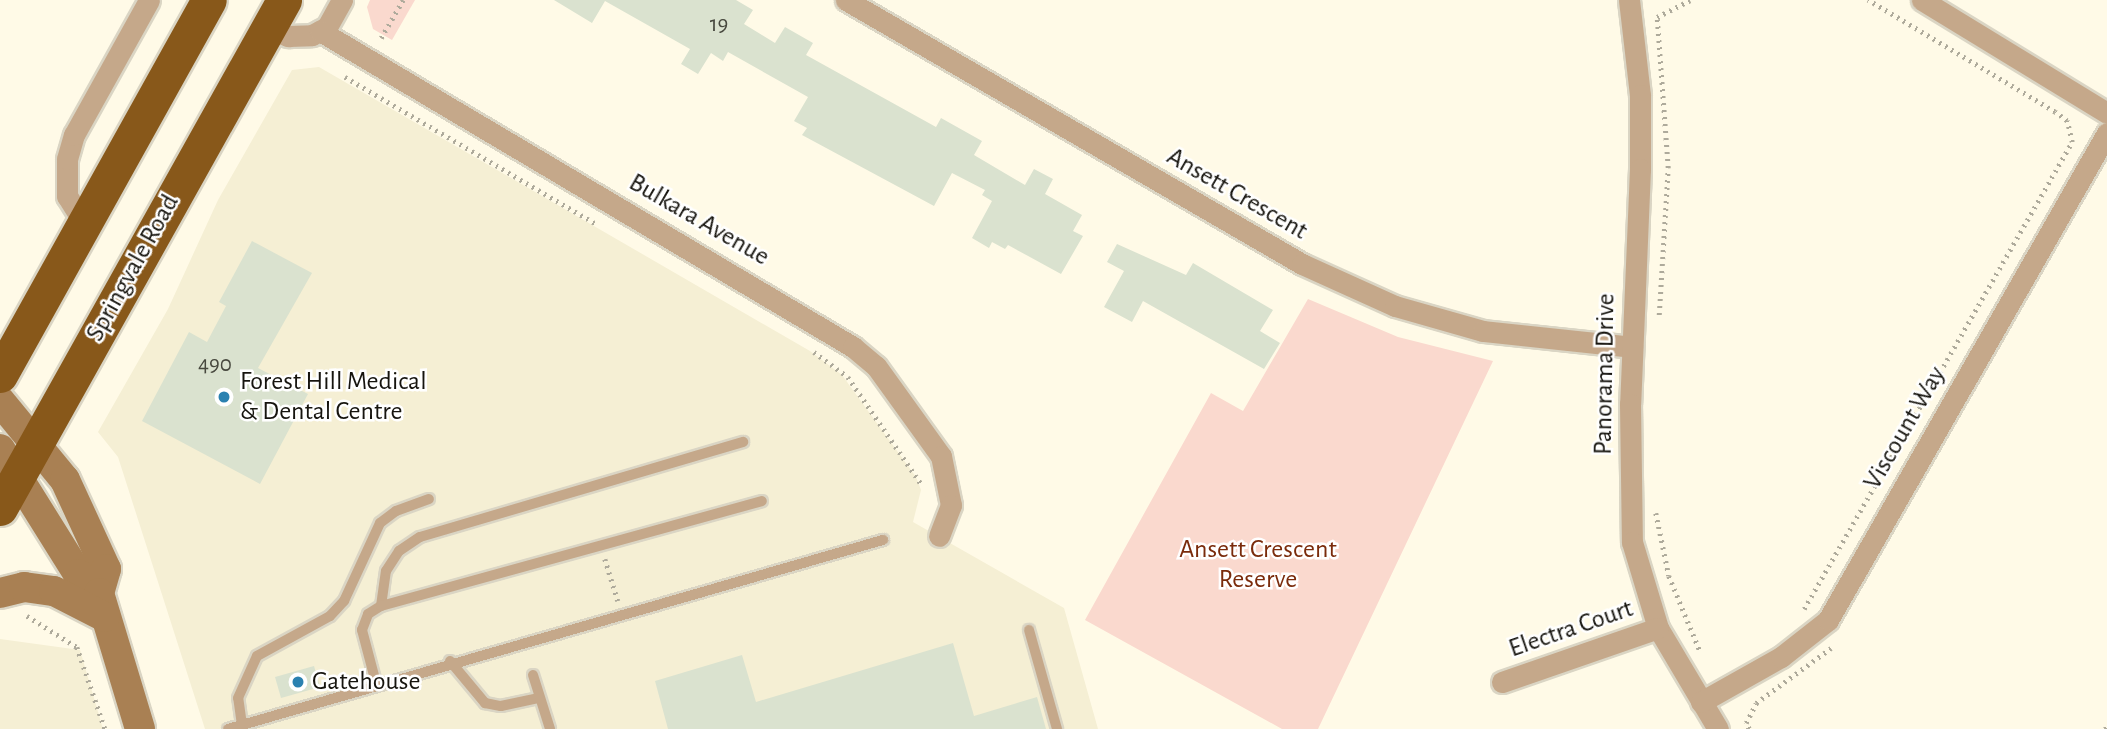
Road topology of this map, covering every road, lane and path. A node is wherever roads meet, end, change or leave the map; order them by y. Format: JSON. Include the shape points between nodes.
{"nodes":[{"id":1,"x":149,"y":0,"type":"edge"},
{"id":2,"x":209,"y":0,"type":"edge"},
{"id":3,"x":342,"y":0,"type":"edge"},
{"id":4,"x":403,"y":0,"type":"edge"},
{"id":5,"x":846,"y":0,"type":"edge"},
{"id":6,"x":1629,"y":0,"type":"edge"},
{"id":7,"x":1690,"y":0,"type":"edge"},
{"id":8,"x":1868,"y":0,"type":"edge"},
{"id":9,"x":1922,"y":0,"type":"edge"},
{"id":10,"x":276,"y":14,"type":"edge"},
{"id":11,"x":320,"y":32,"type":"junction"},
{"id":12,"x":382,"y":38,"type":"dead end"},
{"id":13,"x":345,"y":77,"type":"dead end"},
{"id":14,"x":2107,"y":113,"type":"edge"},
{"id":15,"x":2107,"y":133,"type":"edge"},
{"id":16,"x":84,"y":223,"type":"junction"},
{"id":17,"x":606,"y":229,"type":"dead end"},
{"id":18,"x":1658,"y":323,"type":"dead end"},
{"id":19,"x":1632,"y":347,"type":"junction"},
{"id":20,"x":808,"y":348,"type":"dead end"},
{"id":21,"x":0,"y":375,"type":"edge"},
{"id":22,"x":0,"y":401,"type":"edge"},
{"id":23,"x":36,"y":441,"type":"junction"},
{"id":24,"x":743,"y":442,"type":"dead end"},
{"id":25,"x":9,"y":461,"type":"edge"},
{"id":26,"x":925,"y":491,"type":"dead end"},
{"id":27,"x":429,"y":499,"type":"dead end"},
{"id":28,"x":762,"y":500,"type":"dead end"},
{"id":29,"x":1654,"y":502,"type":"dead end"},
{"id":30,"x":0,"y":508,"type":"edge"},
{"id":31,"x":939,"y":536,"type":"dead end"},
{"id":32,"x":883,"y":540,"type":"dead end"},
{"id":33,"x":600,"y":545,"type":"junction"},
{"id":34,"x":9,"y":602,"type":"edge"},
{"id":35,"x":102,"y":605,"type":"junction"},
{"id":36,"x":381,"y":606,"type":"junction"},
{"id":37,"x":622,"y":613,"type":"junction"},
{"id":38,"x":1796,"y":618,"type":"dead end"},
{"id":39,"x":1658,"y":628,"type":"junction"},
{"id":40,"x":1029,"y":630,"type":"dead end"},
{"id":41,"x":1702,"y":657,"type":"dead end"},
{"id":42,"x":450,"y":661,"type":"junction"},
{"id":43,"x":533,"y":675,"type":"dead end"},
{"id":44,"x":1502,"y":682,"type":"dead end"},
{"id":45,"x":376,"y":683,"type":"junction"},
{"id":46,"x":539,"y":698,"type":"junction"},
{"id":47,"x":1701,"y":702,"type":"junction"},
{"id":48,"x":242,"y":725,"type":"junction"},
{"id":49,"x":105,"y":729,"type":"edge"},
{"id":50,"x":140,"y":729,"type":"edge"},
{"id":51,"x":228,"y":729,"type":"edge"},
{"id":52,"x":550,"y":729,"type":"edge"},
{"id":53,"x":1057,"y":729,"type":"edge"},
{"id":54,"x":1718,"y":729,"type":"edge"}],
"edges":[{"from":1,"to":16,"type":"street","via":[[74,135],[66,159],[67,196]]},
{"from":2,"to":16,"type":"highway"},
{"from":3,"to":11,"type":"street"},
{"from":4,"to":12,"type":"path"},
{"from":5,"to":19,"type":"street","name":"Ansett Crescent","via":[[1302,264],[1395,306],[1483,331]]},
{"from":6,"to":19,"type":"street","name":"Panorama Drive","via":[[1640,107]]},
{"from":7,"to":18,"type":"path","via":[[1657,17],[1668,168]]},
{"from":8,"to":38,"type":"path","via":[[2061,117],[2073,131],[2072,142]]},
{"from":9,"to":14,"type":"street"},
{"from":10,"to":11,"type":"street","name":"Springvale Road","via":[[299,37]]},
{"from":10,"to":23,"type":"highway","name":"Springvale Road"},
{"from":11,"to":31,"type":"street","name":"Bulkara Avenue","via":[[853,347],[876,366],[941,456],[951,505]]},
{"from":13,"to":17,"type":"path"},
{"from":15,"to":47,"type":"street","name":"Viscount Way","via":[[1828,620],[1781,657]]},
{"from":16,"to":21,"type":"highway"},
{"from":19,"to":39,"type":"street","name":"Panorama Drive","via":[[1632,542]]},
{"from":20,"to":26,"type":"path","via":[[848,377]]},
{"from":22,"to":23,"type":"main road"},
{"from":23,"to":25,"type":"highway","name":"Springvale Road"},
{"from":23,"to":35,"type":"main road","via":[[65,480],[106,569]]},
{"from":24,"to":36,"type":"lane","via":[[420,537],[399,551],[386,571]]},
{"from":25,"to":30,"type":"highway","name":"Springvale Road"},
{"from":25,"to":35,"type":"main road"},
{"from":27,"to":48,"type":"lane","via":[[396,511],[380,523],[344,601],[330,616],[257,656],[238,698]]},
{"from":28,"to":33,"type":"lane"},
{"from":29,"to":41,"type":"path","via":[[1669,576]]},
{"from":32,"to":37,"type":"lane"},
{"from":33,"to":36,"type":"lane"},
{"from":33,"to":37,"type":"path"},
{"from":34,"to":35,"type":"main road","via":[[24,587]]},
{"from":34,"to":49,"type":"path","via":[[77,647]]},
{"from":35,"to":50,"type":"main road"},
{"from":36,"to":45,"type":"lane","via":[[368,614],[362,630]]},
{"from":37,"to":42,"type":"lane"},
{"from":39,"to":44,"type":"street","name":"Electra Court"},
{"from":39,"to":47,"type":"street","name":"Panorama Drive"},
{"from":40,"to":53,"type":"lane"},
{"from":42,"to":45,"type":"lane"},
{"from":42,"to":46,"type":"lane","via":[[485,703],[501,706]]},
{"from":43,"to":46,"type":"lane"},
{"from":45,"to":48,"type":"lane"},
{"from":46,"to":52,"type":"lane"},
{"from":47,"to":54,"type":"street","name":"Panorama Drive"},
{"from":48,"to":51,"type":"lane"}]}
